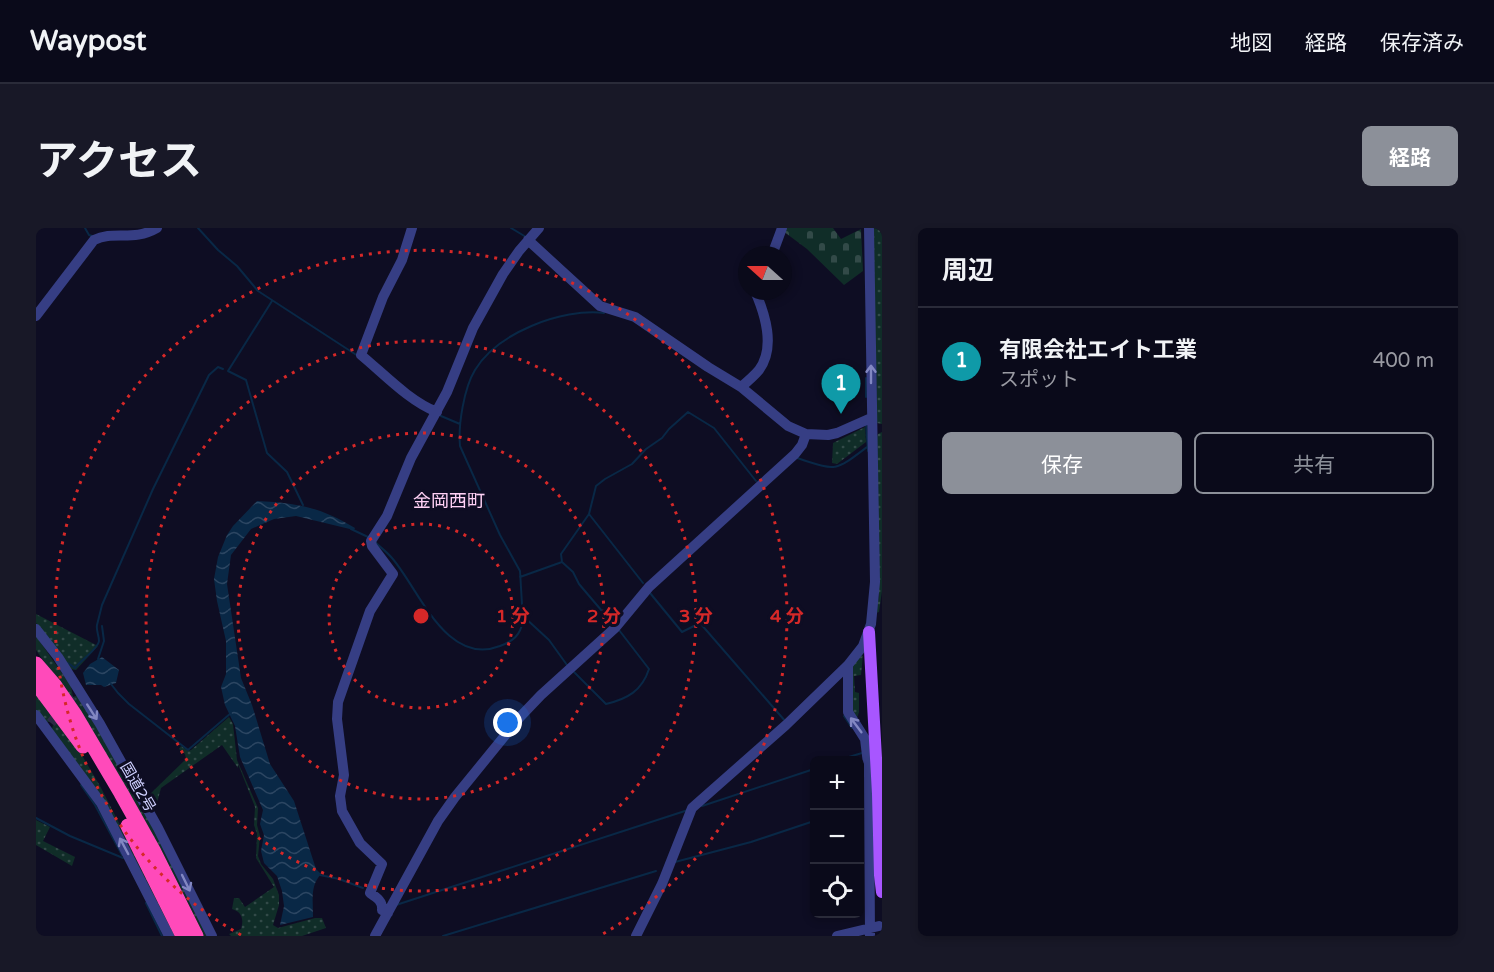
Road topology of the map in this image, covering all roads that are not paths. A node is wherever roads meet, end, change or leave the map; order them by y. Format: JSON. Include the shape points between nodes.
{"nodes":[{"id":1,"x":157,"y":228,"type":"edge"},
{"id":2,"x":412,"y":228,"type":"edge"},
{"id":3,"x":538,"y":228,"type":"edge"},
{"id":4,"x":782,"y":228,"type":"edge"},
{"id":5,"x":869,"y":228,"type":"edge"},
{"id":6,"x":528,"y":240,"type":"junction"},
{"id":7,"x":775,"y":246,"type":"edge"},
{"id":8,"x":759,"y":300,"type":"edge"},
{"id":9,"x":36,"y":316,"type":"edge"},
{"id":10,"x":741,"y":387,"type":"junction"},
{"id":11,"x":437,"y":412,"type":"junction"},
{"id":12,"x":871,"y":418,"type":"junction"},
{"id":13,"x":882,"y":427,"type":"edge"},
{"id":14,"x":872,"y":433,"type":"junction"},
{"id":15,"x":806,"y":434,"type":"junction"},
{"id":16,"x":36,"y":629,"type":"edge"},
{"id":17,"x":869,"y":632,"type":"junction"},
{"id":18,"x":36,"y":656,"type":"edge"},
{"id":19,"x":36,"y":664,"type":"edge"},
{"id":20,"x":848,"y":665,"type":"junction"},
{"id":21,"x":36,"y":670,"type":"edge"},
{"id":22,"x":36,"y":683,"type":"edge"},
{"id":23,"x":55,"y":686,"type":"junction"},
{"id":24,"x":36,"y":715,"type":"edge"},
{"id":25,"x":90,"y":756,"type":"junction"},
{"id":26,"x":882,"y":892,"type":"edge"},
{"id":27,"x":385,"y":912,"type":"junction"},
{"id":28,"x":873,"y":930,"type":"edge"},
{"id":29,"x":169,"y":936,"type":"edge"},
{"id":30,"x":183,"y":936,"type":"edge"},
{"id":31,"x":196,"y":936,"type":"edge"},
{"id":32,"x":212,"y":936,"type":"edge"},
{"id":33,"x":375,"y":936,"type":"edge"},
{"id":34,"x":636,"y":936,"type":"edge"},
{"id":35,"x":837,"y":936,"type":"edge"}],
"edges":[{"from":1,"to":9,"type":"street","via":[[136,237],[94,240]]},
{"from":2,"to":11,"type":"street","via":[[361,355]]},
{"from":3,"to":6,"type":"street"},
{"from":4,"to":7,"type":"street"},
{"from":12,"to":5,"type":"street","one_way":true},
{"from":6,"to":10,"type":"street","via":[[600,306],[635,317]]},
{"from":6,"to":11,"type":"street","via":[[503,274],[473,328]]},
{"from":8,"to":10,"type":"street","via":[[767,346],[759,369]]},
{"from":10,"to":15,"type":"street","via":[[788,426]]},
{"from":11,"to":27,"type":"street","via":[[372,539],[372,546],[393,574],[370,611],[337,708],[344,775],[342,811],[360,843],[382,864],[370,893],[378,898]]},
{"from":12,"to":14,"type":"street"},
{"from":12,"to":15,"type":"street","via":[[837,433]]},
{"from":13,"to":14,"type":"street"},
{"from":14,"to":17,"type":"street","via":[[875,582]]},
{"from":15,"to":27,"type":"street","via":[[795,454],[649,587],[615,628],[520,717],[438,821]]},
{"from":16,"to":32,"type":"street","one_way":true,"via":[[100,724]]},
{"from":17,"to":20,"type":"street"},
{"from":17,"to":26,"type":"main road"},
{"from":18,"to":23,"type":"highway"},
{"from":19,"to":23,"type":"highway","name":"国道2号"},
{"from":28,"to":20,"type":"street","one_way":true,"via":[[869,772],[865,740],[848,712]]},
{"from":20,"to":34,"type":"street","via":[[692,807],[662,884]]},
{"from":21,"to":25,"type":"highway","name":"国道2号"},
{"from":22,"to":25,"type":"highway"},
{"from":23,"to":31,"type":"highway","name":"国道2号","via":[[143,832]]},
{"from":29,"to":24,"type":"street","one_way":true,"via":[[101,803],[49,726]]},
{"from":25,"to":30,"type":"highway","name":"国道2号"},
{"from":27,"to":33,"type":"street"},
{"from":28,"to":35,"type":"street"}]}
